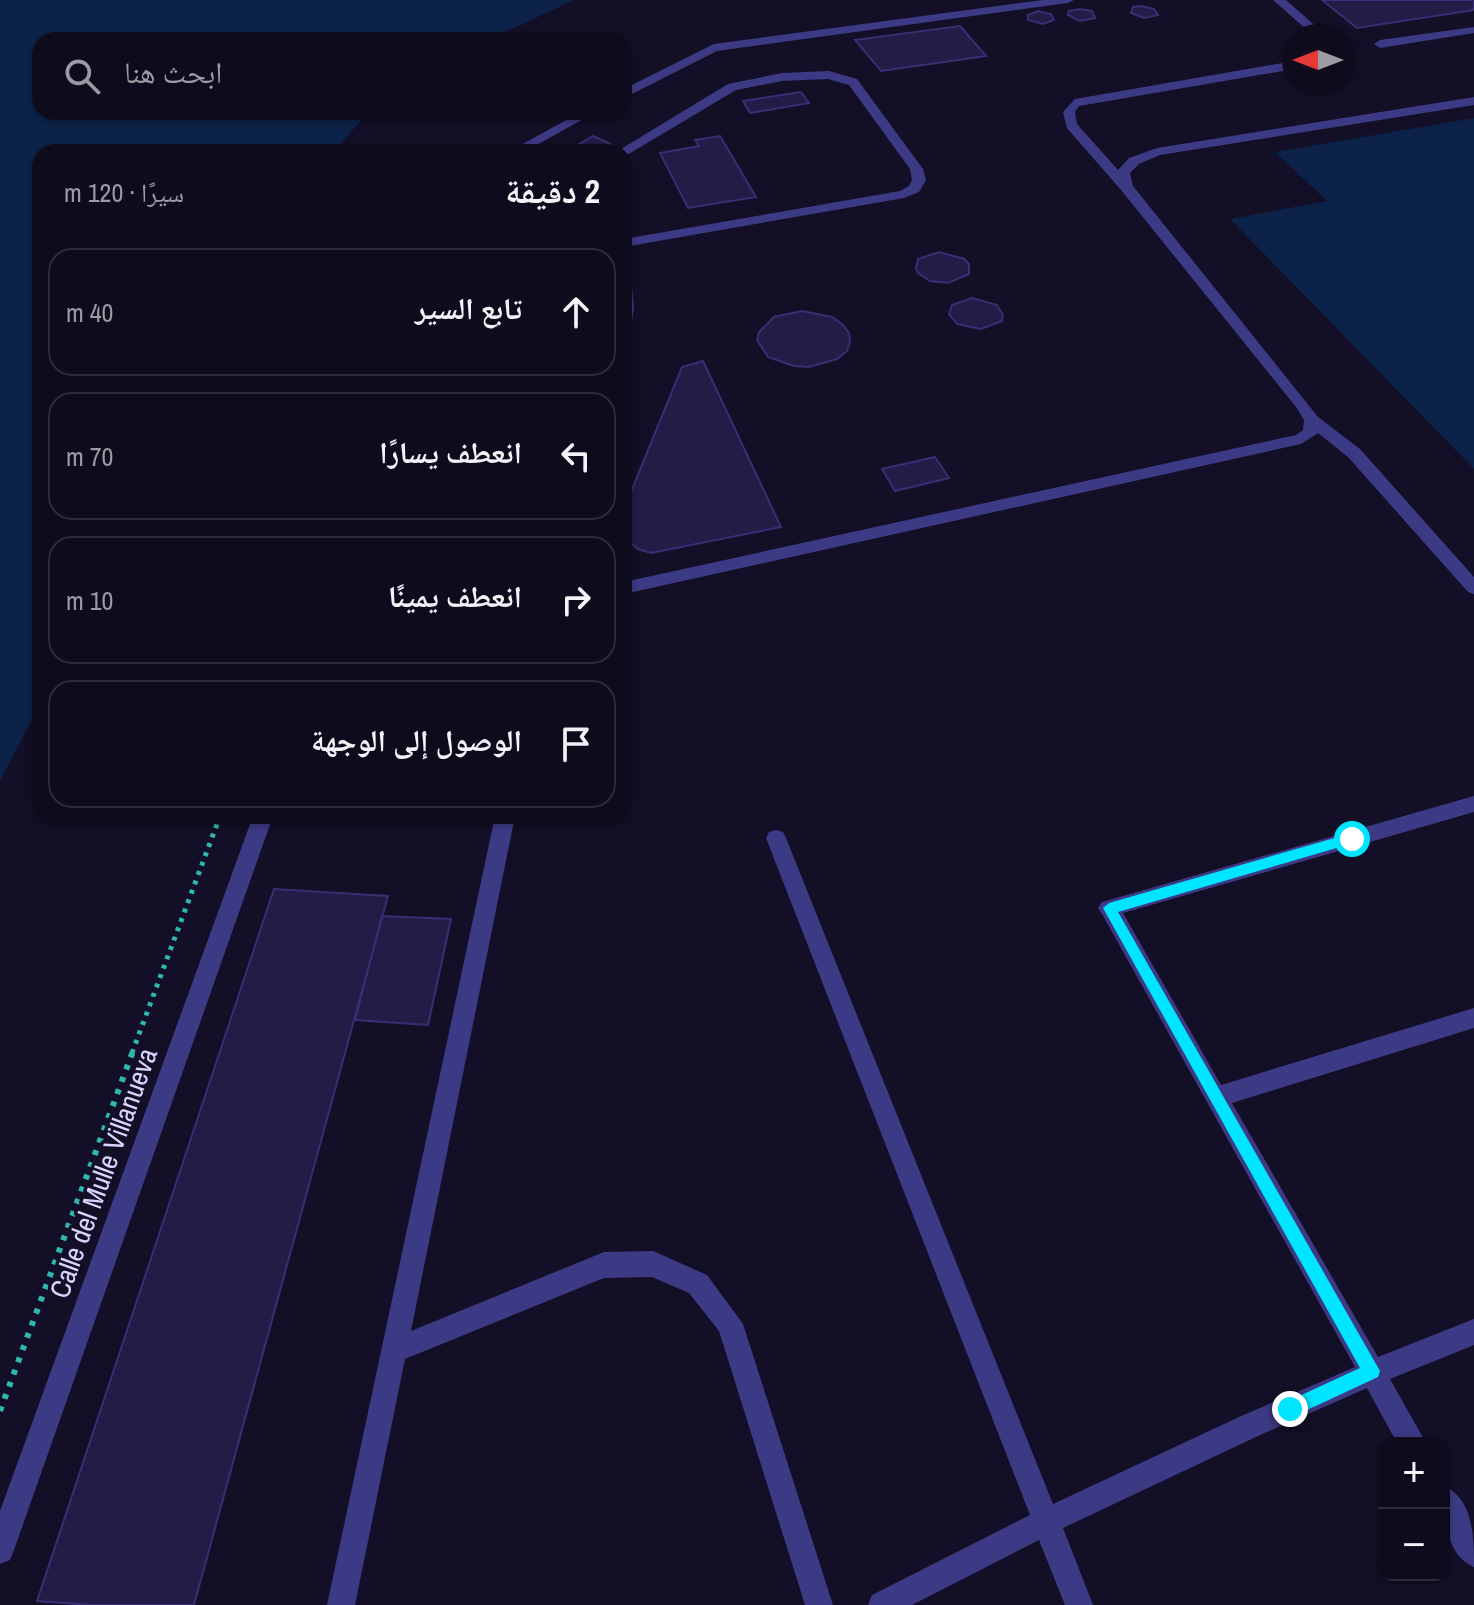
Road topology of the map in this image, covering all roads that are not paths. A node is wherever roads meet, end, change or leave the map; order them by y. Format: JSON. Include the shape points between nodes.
{"nodes":[{"id":1,"x":1068,"y":0,"type":"edge"},
{"id":2,"x":1279,"y":0,"type":"edge"},
{"id":3,"x":1307,"y":24,"type":"edge"},
{"id":4,"x":1474,"y":30,"type":"edge"},
{"id":5,"x":1380,"y":44,"type":"dead end"},
{"id":6,"x":1282,"y":67,"type":"edge"},
{"id":7,"x":632,"y":90,"type":"edge"},
{"id":8,"x":1474,"y":101,"type":"edge"},
{"id":9,"x":575,"y":120,"type":"edge"},
{"id":10,"x":529,"y":144,"type":"edge"},
{"id":11,"x":632,"y":146,"type":"edge"},
{"id":12,"x":1126,"y":187,"type":"junction"},
{"id":13,"x":632,"y":242,"type":"edge"},
{"id":14,"x":1312,"y":420,"type":"junction"},
{"id":15,"x":632,"y":586,"type":"edge"},
{"id":16,"x":1474,"y":588,"type":"edge"},
{"id":17,"x":1474,"y":804,"type":"edge"},
{"id":18,"x":260,"y":824,"type":"edge"},
{"id":19,"x":503,"y":824,"type":"edge"},
{"id":20,"x":776,"y":838,"type":"dead end"},
{"id":21,"x":1474,"y":1018,"type":"edge"},
{"id":22,"x":1216,"y":1097,"type":"junction"},
{"id":23,"x":1474,"y":1332,"type":"edge"},
{"id":24,"x":394,"y":1351,"type":"junction"},
{"id":25,"x":1372,"y":1371,"type":"junction"},
{"id":26,"x":1409,"y":1437,"type":"edge"},
{"id":27,"x":1449,"y":1509,"type":"edge"},
{"id":28,"x":1044,"y":1521,"type":"junction"},
{"id":29,"x":0,"y":1550,"type":"edge"},
{"id":30,"x":1474,"y":1553,"type":"edge"},
{"id":31,"x":341,"y":1605,"type":"edge"},
{"id":32,"x":819,"y":1605,"type":"edge"},
{"id":33,"x":882,"y":1605,"type":"edge"},
{"id":34,"x":1079,"y":1605,"type":"edge"}],
"edges":[{"from":1,"to":7,"type":"lane","via":[[714,48]]},
{"from":2,"to":3,"type":"lane"},
{"from":4,"to":5,"type":"lane"},
{"from":6,"to":12,"type":"lane","via":[[1075,103],[1069,112],[1071,125]]},
{"from":8,"to":12,"type":"lane","via":[[1157,152],[1123,172]]},
{"from":9,"to":10,"type":"lane"},
{"from":11,"to":13,"type":"lane","via":[[732,87],[829,75],[853,82],[919,180],[904,194]]},
{"from":12,"to":14,"type":"lane"},
{"from":14,"to":15,"type":"lane","via":[[1311,432],[1301,439]]},
{"from":14,"to":16,"type":"lane","via":[[1354,453]]},
{"from":17,"to":22,"type":"lane","via":[[1109,908]]},
{"from":18,"to":29,"type":"lane","name":"Calle del Mulle Villanueva"},
{"from":19,"to":24,"type":"lane"},
{"from":20,"to":28,"type":"lane"},
{"from":21,"to":22,"type":"lane"},
{"from":22,"to":25,"type":"lane"},
{"from":23,"to":25,"type":"lane"},
{"from":24,"to":31,"type":"lane"},
{"from":24,"to":32,"type":"lane","via":[[604,1265],[653,1264],[698,1284],[730,1324]]},
{"from":25,"to":26,"type":"lane"},
{"from":25,"to":28,"type":"lane"},
{"from":27,"to":30,"type":"lane"},
{"from":28,"to":33,"type":"lane"},
{"from":28,"to":34,"type":"lane"}]}
